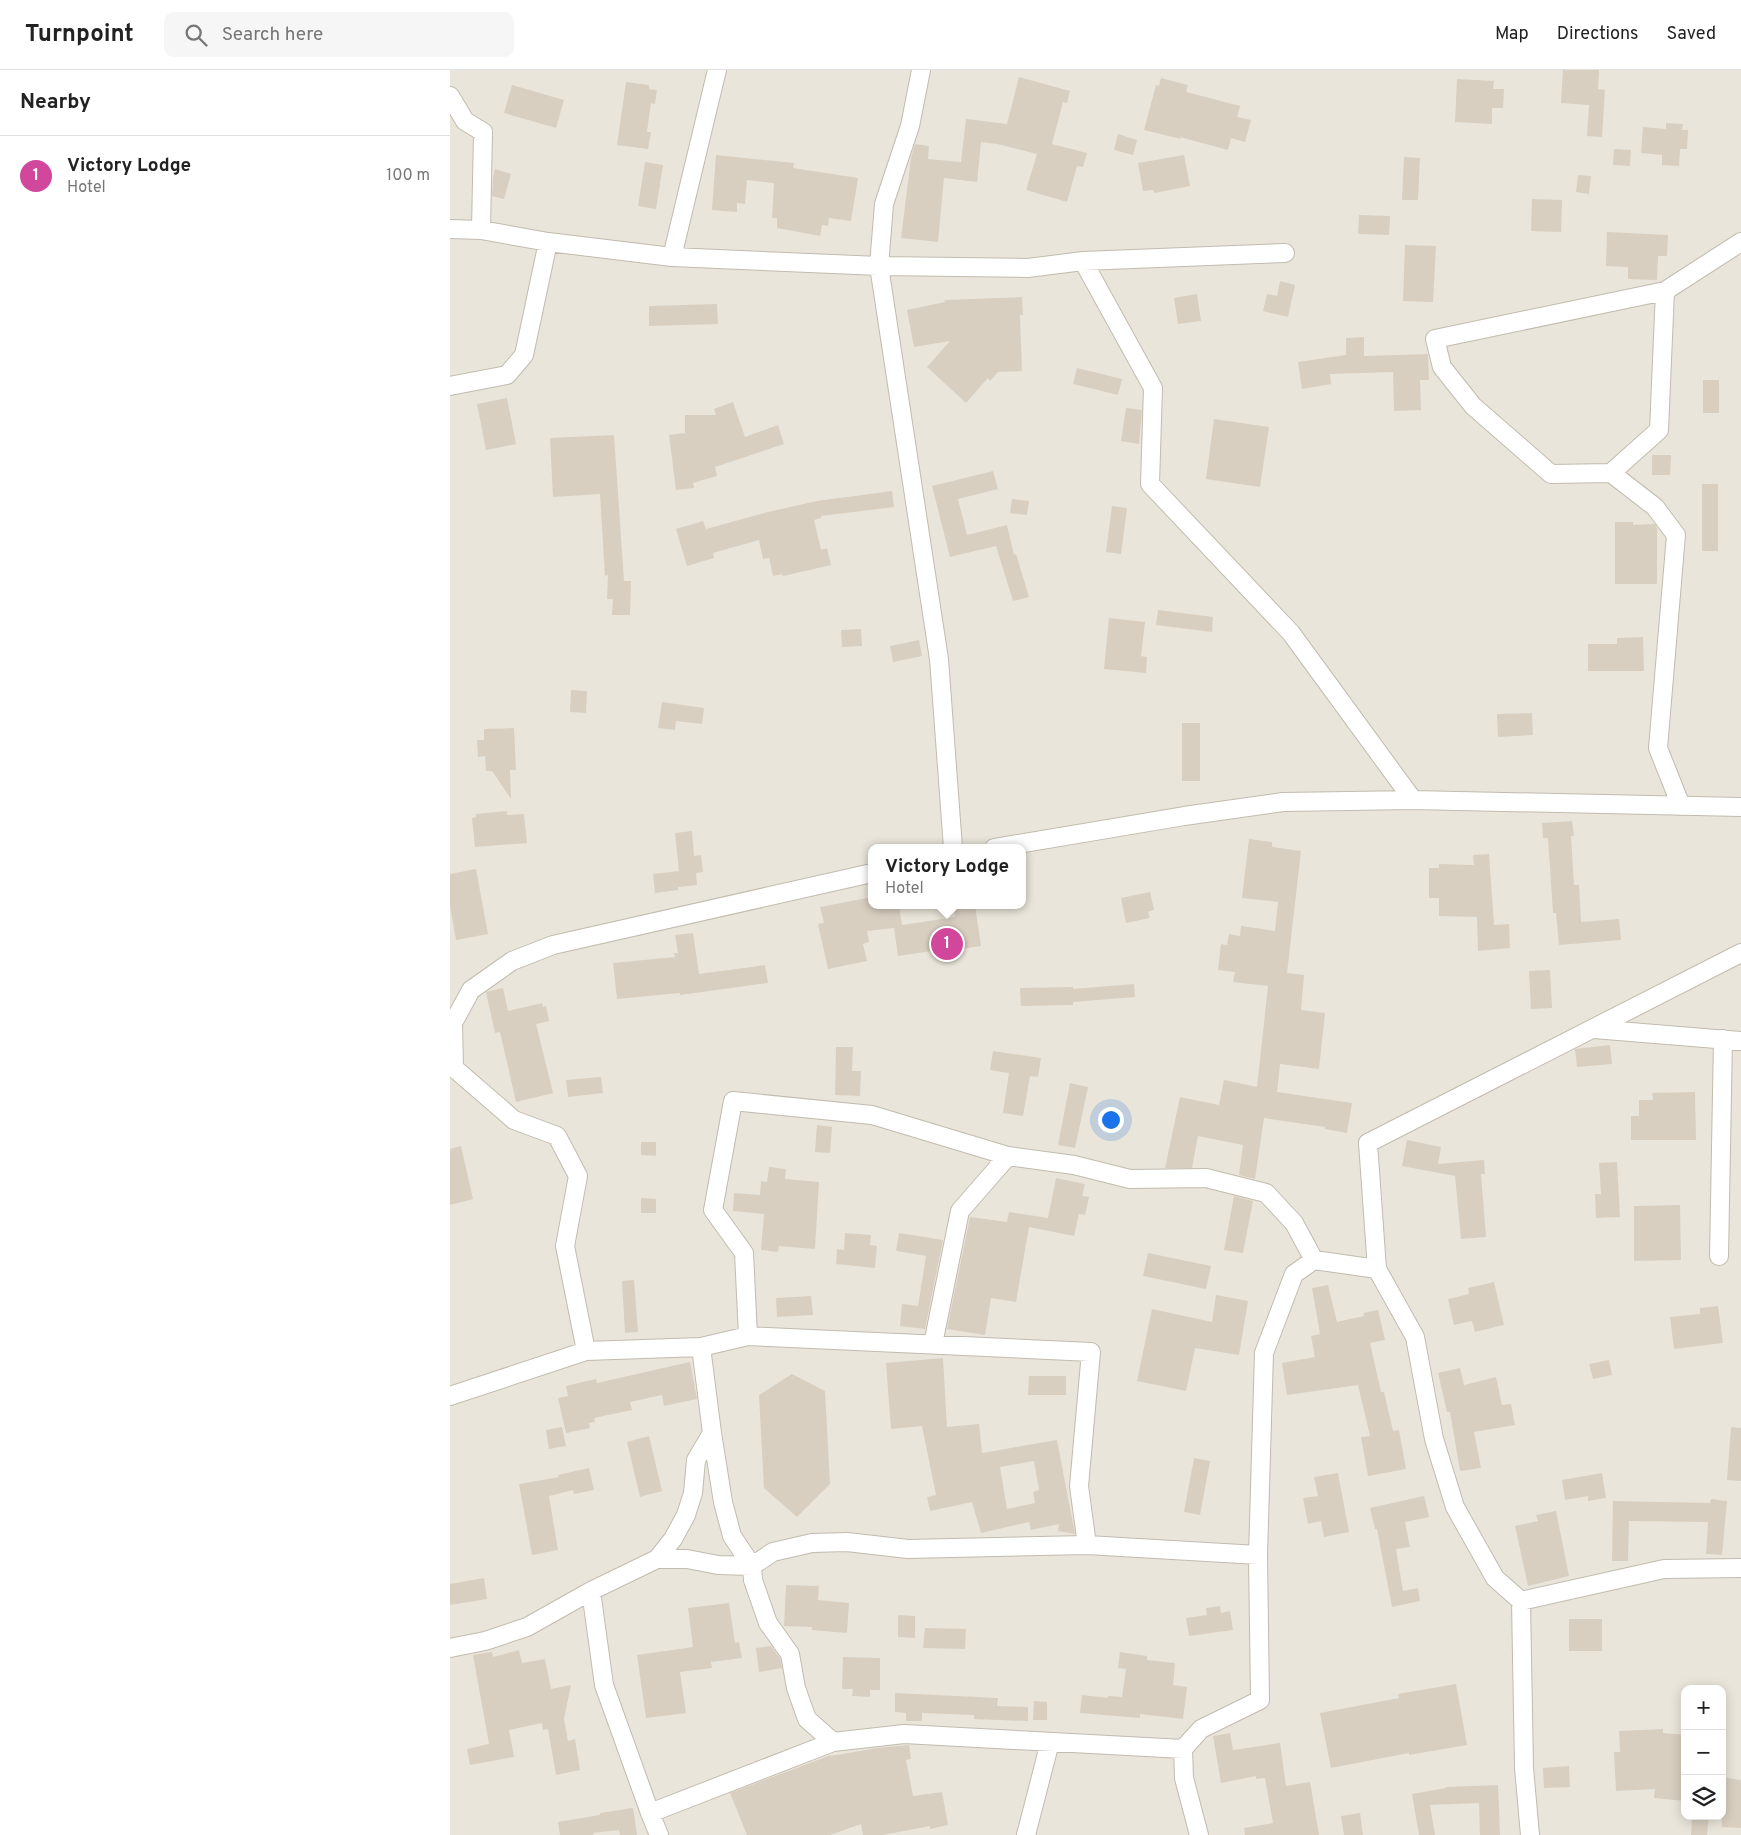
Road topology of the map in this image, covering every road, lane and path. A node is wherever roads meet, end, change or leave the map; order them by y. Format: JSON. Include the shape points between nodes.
{"nodes":[{"id":1,"x":717,"y":70,"type":"edge"},
{"id":2,"x":921,"y":70,"type":"edge"},
{"id":3,"x":450,"y":96,"type":"edge"},
{"id":4,"x":450,"y":229,"type":"edge"},
{"id":5,"x":481,"y":230,"type":"junction"},
{"id":6,"x":548,"y":242,"type":"junction"},
{"id":7,"x":1741,"y":242,"type":"edge"},
{"id":8,"x":1285,"y":253,"type":"dead end"},
{"id":9,"x":672,"y":257,"type":"junction"},
{"id":10,"x":1082,"y":261,"type":"junction"},
{"id":11,"x":879,"y":266,"type":"junction"},
{"id":12,"x":1665,"y":291,"type":"junction"},
{"id":13,"x":450,"y":386,"type":"edge"},
{"id":14,"x":1611,"y":473,"type":"junction"},
{"id":15,"x":1413,"y":800,"type":"junction"},
{"id":16,"x":1681,"y":806,"type":"junction"},
{"id":17,"x":1741,"y":807,"type":"edge"},
{"id":18,"x":952,"y":844,"type":"edge"},
{"id":19,"x":1018,"y":844,"type":"edge"},
{"id":20,"x":868,"y":874,"type":"edge"},
{"id":21,"x":1741,"y":954,"type":"edge"},
{"id":22,"x":1594,"y":1029,"type":"junction"},
{"id":23,"x":1723,"y":1039,"type":"junction"},
{"id":24,"x":1741,"y":1041,"type":"edge"},
{"id":25,"x":1008,"y":1156,"type":"junction"},
{"id":26,"x":1719,"y":1256,"type":"dead end"},
{"id":27,"x":1314,"y":1260,"type":"junction"},
{"id":28,"x":1377,"y":1269,"type":"junction"},
{"id":29,"x":748,"y":1336,"type":"junction"},
{"id":30,"x":933,"y":1344,"type":"junction"},
{"id":31,"x":702,"y":1347,"type":"junction"},
{"id":32,"x":586,"y":1352,"type":"junction"},
{"id":33,"x":450,"y":1396,"type":"edge"},
{"id":34,"x":712,"y":1433,"type":"junction"},
{"id":35,"x":1086,"y":1545,"type":"junction"},
{"id":36,"x":1258,"y":1555,"type":"junction"},
{"id":37,"x":657,"y":1559,"type":"junction"},
{"id":38,"x":752,"y":1566,"type":"junction"},
{"id":39,"x":1741,"y":1568,"type":"edge"},
{"id":40,"x":591,"y":1591,"type":"junction"},
{"id":41,"x":1521,"y":1601,"type":"junction"},
{"id":42,"x":450,"y":1648,"type":"edge"},
{"id":43,"x":833,"y":1742,"type":"junction"},
{"id":44,"x":1050,"y":1742,"type":"junction"},
{"id":45,"x":1183,"y":1749,"type":"junction"},
{"id":46,"x":650,"y":1813,"type":"junction"},
{"id":47,"x":659,"y":1835,"type":"edge"},
{"id":48,"x":1026,"y":1835,"type":"edge"},
{"id":49,"x":1199,"y":1835,"type":"edge"},
{"id":50,"x":1530,"y":1835,"type":"edge"}],
"edges":[{"from":1,"to":9,"type":"street"},
{"from":2,"to":11,"type":"street","via":[[910,126],[884,204]]},
{"from":3,"to":5,"type":"street","via":[[465,121],[483,132]]},
{"from":4,"to":5,"type":"street"},
{"from":5,"to":6,"type":"street"},
{"from":6,"to":9,"type":"street"},
{"from":6,"to":13,"type":"street","via":[[524,355],[507,375]]},
{"from":7,"to":12,"type":"street"},
{"from":8,"to":10,"type":"street"},
{"from":9,"to":11,"type":"street"},
{"from":10,"to":11,"type":"street","via":[[1028,268]]},
{"from":10,"to":15,"type":"street","via":[[1153,388],[1150,484],[1291,633]]},
{"from":11,"to":18,"type":"street","via":[[939,659]]},
{"from":12,"to":14,"type":"street","via":[[1660,430]]},
{"from":12,"to":14,"type":"street","via":[[1434,339],[1442,367],[1473,406],[1551,474]]},
{"from":14,"to":16,"type":"street","via":[[1655,507],[1676,535],[1658,748]]},
{"from":15,"to":16,"type":"street"},
{"from":15,"to":19,"type":"street","via":[[1283,802]]},
{"from":16,"to":17,"type":"street"},
{"from":20,"to":32,"type":"street","via":[[553,945],[512,961],[471,990],[453,1023],[454,1068],[514,1120],[558,1136],[578,1176],[564,1246]]},
{"from":21,"to":22,"type":"street"},
{"from":22,"to":23,"type":"street"},
{"from":22,"to":28,"type":"street","via":[[1368,1143]]},
{"from":23,"to":24,"type":"street"},
{"from":23,"to":26,"type":"street"},
{"from":25,"to":27,"type":"street","via":[[1074,1165],[1130,1179],[1206,1178],[1266,1193],[1294,1222]]},
{"from":25,"to":29,"type":"street","via":[[872,1115],[733,1101],[713,1210],[744,1254]]},
{"from":25,"to":30,"type":"street","via":[[960,1211]]},
{"from":27,"to":28,"type":"street"},
{"from":27,"to":36,"type":"street","via":[[1294,1274],[1264,1353]]},
{"from":28,"to":41,"type":"street","via":[[1415,1337],[1434,1439],[1455,1507],[1495,1578]]},
{"from":29,"to":30,"type":"street"},
{"from":29,"to":31,"type":"street"},
{"from":30,"to":35,"type":"street","via":[[1091,1352],[1078,1486]]},
{"from":31,"to":32,"type":"street"},
{"from":31,"to":34,"type":"street"},
{"from":32,"to":33,"type":"street"},
{"from":34,"to":37,"type":"street","via":[[696,1460],[693,1494],[686,1514],[673,1539]]},
{"from":34,"to":38,"type":"street","via":[[732,1536]]},
{"from":35,"to":36,"type":"street"},
{"from":35,"to":38,"type":"street","via":[[908,1549],[847,1542],[812,1543],[774,1552]]},
{"from":36,"to":45,"type":"street","via":[[1260,1700],[1201,1729]]},
{"from":37,"to":38,"type":"street"},
{"from":37,"to":40,"type":"street"},
{"from":38,"to":43,"type":"street","via":[[753,1580],[768,1623],[790,1654],[796,1688],[807,1719]]},
{"from":39,"to":41,"type":"street","via":[[1664,1569]]},
{"from":40,"to":42,"type":"street","via":[[527,1628]]},
{"from":40,"to":46,"type":"street","via":[[604,1685]]},
{"from":41,"to":50,"type":"street","via":[[1524,1768]]},
{"from":43,"to":44,"type":"street","via":[[904,1734]]},
{"from":43,"to":46,"type":"street"},
{"from":44,"to":45,"type":"street"},
{"from":44,"to":48,"type":"street"},
{"from":45,"to":49,"type":"street","via":[[1184,1778]]},
{"from":46,"to":47,"type":"street"}]}
